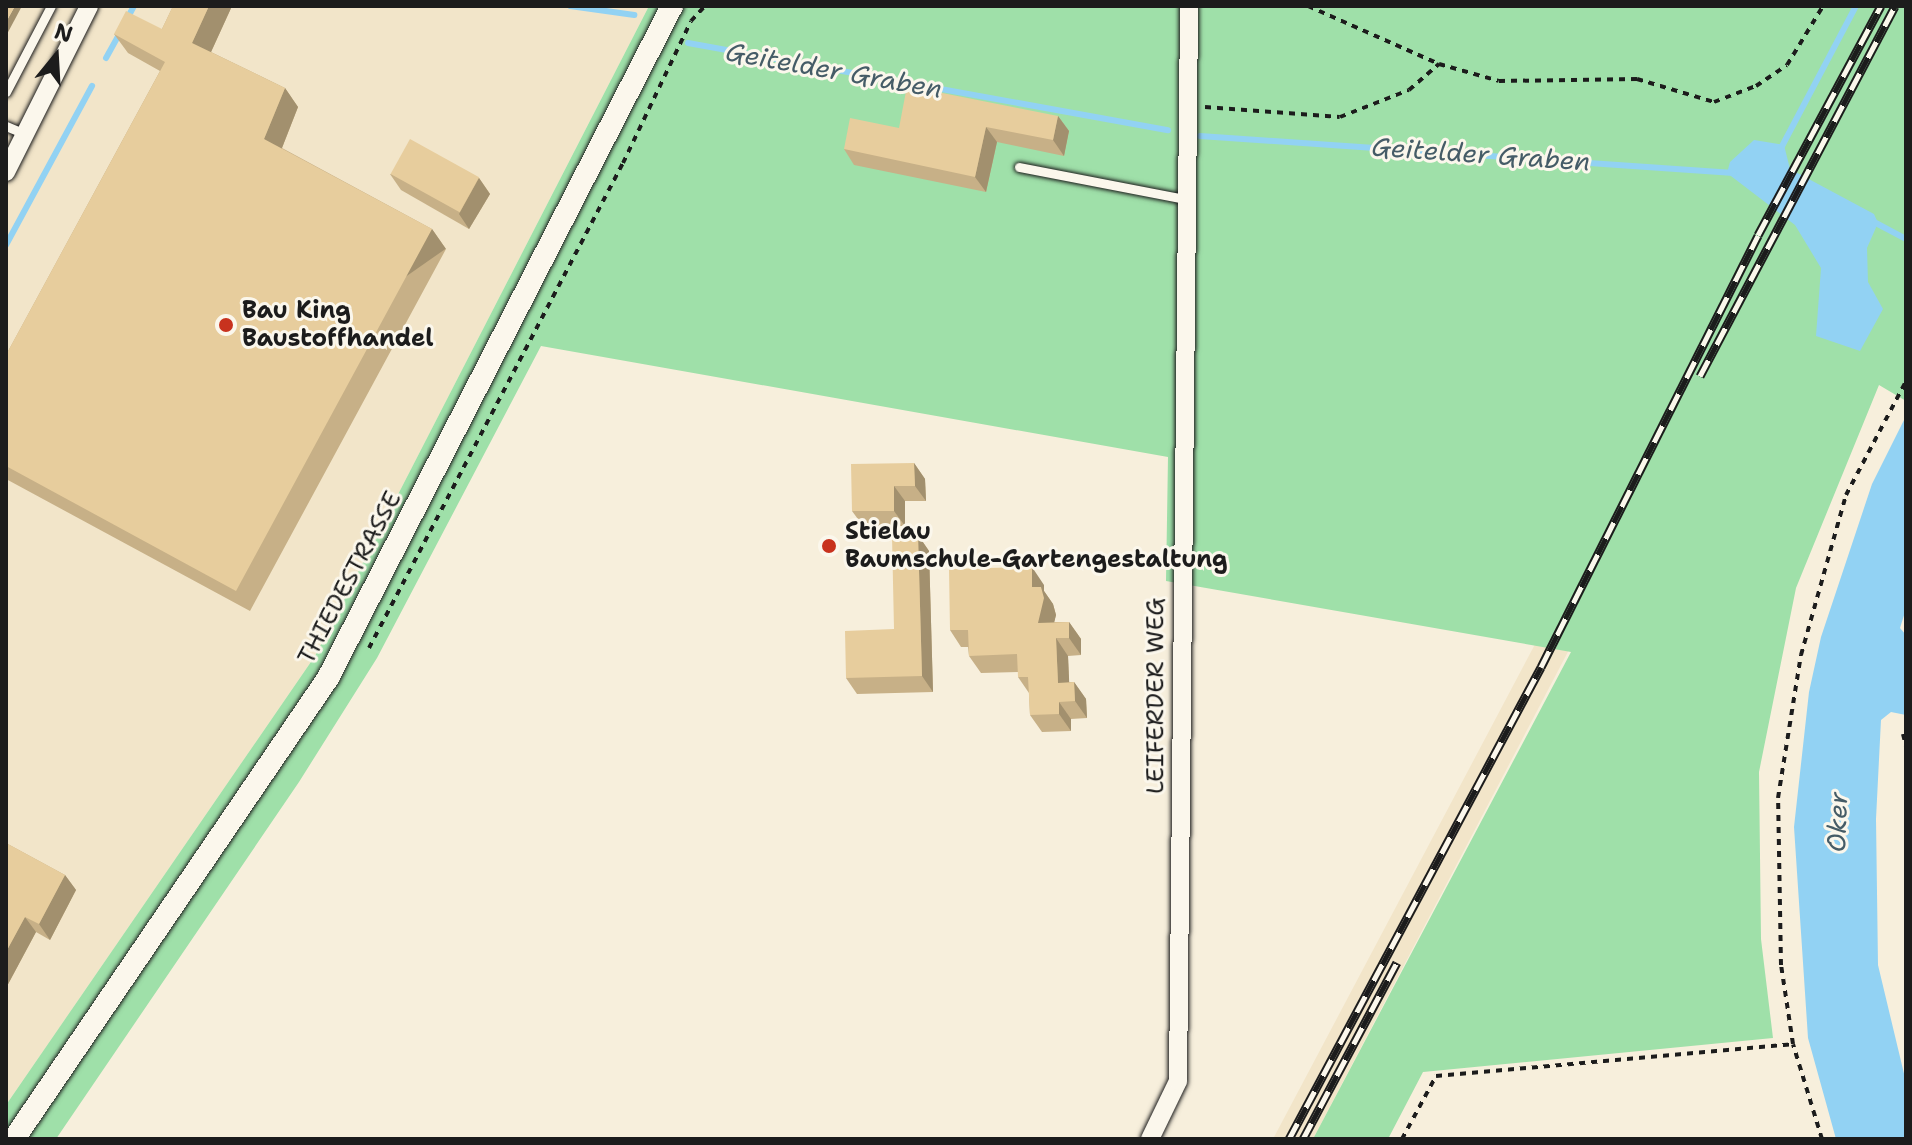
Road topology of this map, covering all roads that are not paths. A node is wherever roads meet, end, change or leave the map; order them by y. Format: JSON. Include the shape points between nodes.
{"nodes":[{"id":1,"x":51,"y":6,"type":"edge"},
{"id":2,"x":89,"y":6,"type":"edge"},
{"id":3,"x":672,"y":6,"type":"edge"},
{"id":4,"x":1189,"y":6,"type":"edge"},
{"id":5,"x":6,"y":92,"type":"edge"},
{"id":6,"x":6,"y":126,"type":"edge"},
{"id":7,"x":26,"y":135,"type":"junction"},
{"id":8,"x":1019,"y":167,"type":"dead end"},
{"id":9,"x":6,"y":172,"type":"edge"},
{"id":10,"x":1185,"y":199,"type":"junction"},
{"id":11,"x":14,"y":1139,"type":"edge"},
{"id":12,"x":1150,"y":1139,"type":"edge"}],
"edges":[{"from":1,"to":5,"type":"lane"},
{"from":2,"to":7,"type":"street"},
{"from":3,"to":11,"type":"street","name":"THIEDESTRASSE","via":[[328,678]]},
{"from":4,"to":10,"type":"street","name":"LEIFERDER WEG"},
{"from":6,"to":7,"type":"lane"},
{"from":7,"to":9,"type":"street"},
{"from":8,"to":10,"type":"lane"},
{"from":10,"to":12,"type":"street","name":"LEIFERDER WEG","via":[[1178,1081]]}]}
